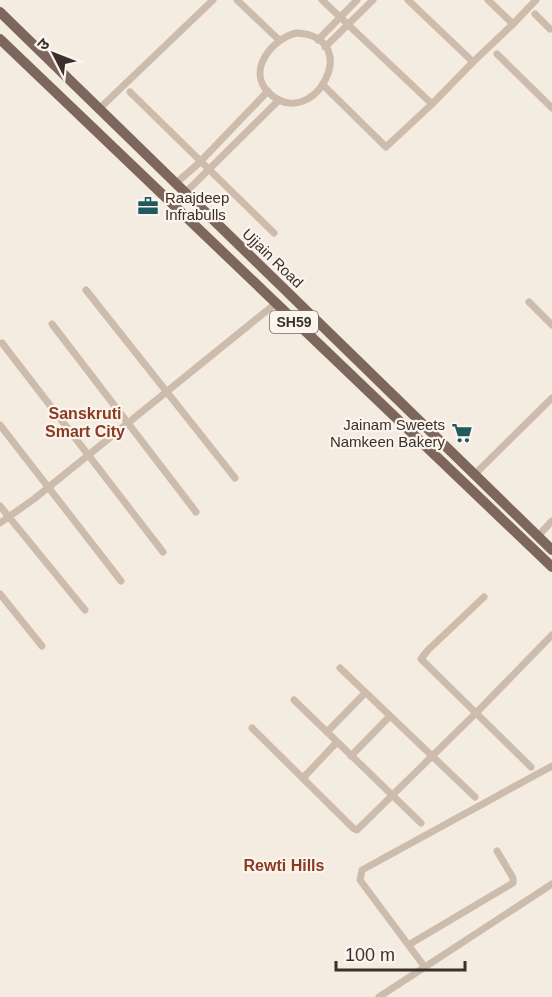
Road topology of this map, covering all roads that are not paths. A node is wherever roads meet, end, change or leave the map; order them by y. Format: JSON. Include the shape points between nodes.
{"nodes":[{"id":1,"x":213,"y":0,"type":"edge"},
{"id":2,"x":237,"y":0,"type":"edge"},
{"id":3,"x":322,"y":0,"type":"edge"},
{"id":4,"x":357,"y":0,"type":"edge"},
{"id":5,"x":373,"y":0,"type":"edge"},
{"id":6,"x":408,"y":0,"type":"edge"},
{"id":7,"x":488,"y":0,"type":"edge"},
{"id":8,"x":536,"y":0,"type":"edge"},
{"id":9,"x":0,"y":12,"type":"edge"},
{"id":10,"x":535,"y":14,"type":"dead end"},
{"id":11,"x":340,"y":17,"type":"junction"},
{"id":12,"x":513,"y":24,"type":"junction"},
{"id":13,"x":348,"y":25,"type":"junction"},
{"id":14,"x":551,"y":29,"type":"edge"},
{"id":15,"x":0,"y":39,"type":"edge"},
{"id":16,"x":279,"y":40,"type":"junction"},
{"id":17,"x":318,"y":40,"type":"junction"},
{"id":18,"x":325,"y":48,"type":"junction"},
{"id":19,"x":497,"y":54,"type":"dead end"},
{"id":20,"x":474,"y":62,"type":"junction"},
{"id":21,"x":323,"y":84,"type":"junction"},
{"id":22,"x":130,"y":92,"type":"dead end"},
{"id":23,"x":268,"y":92,"type":"junction"},
{"id":24,"x":279,"y":100,"type":"junction"},
{"id":25,"x":432,"y":104,"type":"junction"},
{"id":26,"x":552,"y":108,"type":"edge"},
{"id":27,"x":99,"y":109,"type":"junction"},
{"id":28,"x":113,"y":122,"type":"junction"},
{"id":29,"x":229,"y":130,"type":"junction"},
{"id":30,"x":99,"y":135,"type":"junction"},
{"id":31,"x":239,"y":140,"type":"junction"},
{"id":32,"x":201,"y":159,"type":"junction"},
{"id":33,"x":210,"y":168,"type":"junction"},
{"id":34,"x":175,"y":184,"type":"junction"},
{"id":35,"x":185,"y":193,"type":"junction"},
{"id":36,"x":274,"y":233,"type":"dead end"},
{"id":37,"x":86,"y":290,"type":"dead end"},
{"id":38,"x":529,"y":302,"type":"dead end"},
{"id":39,"x":275,"y":304,"type":"junction"},
{"id":40,"x":52,"y":324,"type":"dead end"},
{"id":41,"x":552,"y":325,"type":"edge"},
{"id":42,"x":2,"y":343,"type":"edge"},
{"id":43,"x":167,"y":391,"type":"junction"},
{"id":44,"x":552,"y":398,"type":"edge"},
{"id":45,"x":128,"y":423,"type":"junction"},
{"id":46,"x":0,"y":425,"type":"edge"},
{"id":47,"x":88,"y":455,"type":"junction"},
{"id":48,"x":475,"y":474,"type":"junction"},
{"id":49,"x":236,"y":478,"type":"dead end"},
{"id":50,"x":48,"y":487,"type":"junction"},
{"id":51,"x":0,"y":506,"type":"edge"},
{"id":52,"x":196,"y":512,"type":"dead end"},
{"id":53,"x":9,"y":517,"type":"junction"},
{"id":54,"x":552,"y":521,"type":"edge"},
{"id":55,"x":0,"y":524,"type":"edge"},
{"id":56,"x":538,"y":536,"type":"junction"},
{"id":57,"x":552,"y":550,"type":"edge"},
{"id":58,"x":163,"y":552,"type":"dead end"},
{"id":59,"x":552,"y":567,"type":"edge"},
{"id":60,"x":122,"y":581,"type":"dead end"},
{"id":61,"x":0,"y":594,"type":"edge"},
{"id":62,"x":484,"y":597,"type":"dead end"},
{"id":63,"x":85,"y":610,"type":"dead end"},
{"id":64,"x":552,"y":634,"type":"edge"},
{"id":65,"x":42,"y":646,"type":"dead end"},
{"id":66,"x":340,"y":668,"type":"dead end"},
{"id":67,"x":365,"y":693,"type":"junction"},
{"id":68,"x":294,"y":700,"type":"dead end"},
{"id":69,"x":477,"y":712,"type":"junction"},
{"id":70,"x":390,"y":716,"type":"junction"},
{"id":71,"x":252,"y":728,"type":"dead end"},
{"id":72,"x":327,"y":732,"type":"junction"},
{"id":73,"x":338,"y":742,"type":"junction"},
{"id":74,"x":351,"y":756,"type":"junction"},
{"id":75,"x":432,"y":756,"type":"junction"},
{"id":76,"x":552,"y":766,"type":"edge"},
{"id":77,"x":531,"y":767,"type":"dead end"},
{"id":78,"x":303,"y":778,"type":"junction"},
{"id":79,"x":392,"y":796,"type":"junction"},
{"id":80,"x":475,"y":797,"type":"dead end"},
{"id":81,"x":421,"y":823,"type":"dead end"},
{"id":82,"x":497,"y":851,"type":"dead end"},
{"id":83,"x":552,"y":884,"type":"edge"},
{"id":84,"x":410,"y":944,"type":"junction"},
{"id":85,"x":424,"y":966,"type":"junction"},
{"id":86,"x":379,"y":997,"type":"edge"}],
"edges":[{"from":1,"to":27,"type":"street"},
{"from":2,"to":16,"type":"street"},
{"from":3,"to":11,"type":"street"},
{"from":4,"to":11,"type":"street"},
{"from":5,"to":13,"type":"street"},
{"from":6,"to":20,"type":"street"},
{"from":7,"to":12,"type":"street"},
{"from":8,"to":12,"type":"street"},
{"from":9,"to":27,"type":"main road","name":"Ujjain Road","number":"SH59"},
{"from":10,"to":14,"type":"street"},
{"from":11,"to":13,"type":"street"},
{"from":11,"to":17,"type":"street"},
{"from":12,"to":20,"type":"street"},
{"from":13,"to":18,"type":"street"},
{"from":13,"to":25,"type":"street"},
{"from":15,"to":30,"type":"main road","number":"SH59"},
{"from":16,"to":17,"type":"street","via":[[296,33]]},
{"from":16,"to":23,"type":"street","via":[[261,65],[260,75]]},
{"from":17,"to":18,"type":"street"},
{"from":18,"to":21,"type":"street","via":[[331,61]]},
{"from":19,"to":26,"type":"street"},
{"from":20,"to":25,"type":"street"},
{"from":21,"to":24,"type":"street","via":[[300,102]]},
{"from":21,"to":25,"type":"street","via":[[386,147]]},
{"from":22,"to":32,"type":"street"},
{"from":23,"to":24,"type":"street"},
{"from":23,"to":29,"type":"street"},
{"from":24,"to":31,"type":"street"},
{"from":27,"to":28,"type":"main road","name":"Ujjain Road","number":"SH59"},
{"from":28,"to":30,"type":"main road"},
{"from":28,"to":34,"type":"main road","name":"Ujjain Road","number":"SH59"},
{"from":29,"to":31,"type":"street"},
{"from":29,"to":32,"type":"street"},
{"from":30,"to":39,"type":"main road","number":"SH59"},
{"from":31,"to":33,"type":"street"},
{"from":32,"to":33,"type":"street"},
{"from":32,"to":34,"type":"street"},
{"from":33,"to":35,"type":"street"},
{"from":33,"to":36,"type":"street"},
{"from":34,"to":35,"type":"main road","name":"Ujjain Road","number":"SH59"},
{"from":35,"to":48,"type":"main road","name":"Ujjain Road","number":"SH59"},
{"from":37,"to":43,"type":"street"},
{"from":38,"to":41,"type":"street"},
{"from":39,"to":43,"type":"street"},
{"from":39,"to":59,"type":"main road","number":"SH59"},
{"from":40,"to":45,"type":"street"},
{"from":42,"to":47,"type":"street"},
{"from":43,"to":45,"type":"street"},
{"from":43,"to":49,"type":"street"},
{"from":44,"to":48,"type":"street"},
{"from":45,"to":47,"type":"street"},
{"from":45,"to":52,"type":"street"},
{"from":46,"to":50,"type":"street"},
{"from":47,"to":50,"type":"street"},
{"from":47,"to":58,"type":"street"},
{"from":48,"to":56,"type":"main road","name":"Ujjain Road","number":"SH59"},
{"from":50,"to":53,"type":"street"},
{"from":50,"to":60,"type":"street"},
{"from":51,"to":53,"type":"street"},
{"from":53,"to":55,"type":"street"},
{"from":53,"to":63,"type":"street"},
{"from":54,"to":56,"type":"street"},
{"from":56,"to":57,"type":"main road","name":"Ujjain Road","number":"SH59"},
{"from":61,"to":65,"type":"street"},
{"from":62,"to":69,"type":"street","via":[[422,659]]},
{"from":64,"to":69,"type":"street"},
{"from":66,"to":67,"type":"street"},
{"from":67,"to":70,"type":"street"},
{"from":67,"to":72,"type":"street"},
{"from":68,"to":72,"type":"street"},
{"from":69,"to":75,"type":"street"},
{"from":69,"to":77,"type":"street"},
{"from":70,"to":74,"type":"street"},
{"from":70,"to":75,"type":"street"},
{"from":71,"to":78,"type":"street"},
{"from":72,"to":73,"type":"street"},
{"from":73,"to":74,"type":"street"},
{"from":73,"to":78,"type":"street"},
{"from":74,"to":79,"type":"street"},
{"from":75,"to":79,"type":"street"},
{"from":75,"to":80,"type":"street"},
{"from":76,"to":84,"type":"street","via":[[362,870],[360,880]]},
{"from":78,"to":79,"type":"street","via":[[357,830]]},
{"from":79,"to":81,"type":"street"},
{"from":82,"to":84,"type":"street","via":[[513,883]]},
{"from":83,"to":85,"type":"street"},
{"from":84,"to":85,"type":"street"},
{"from":85,"to":86,"type":"street"}]}
